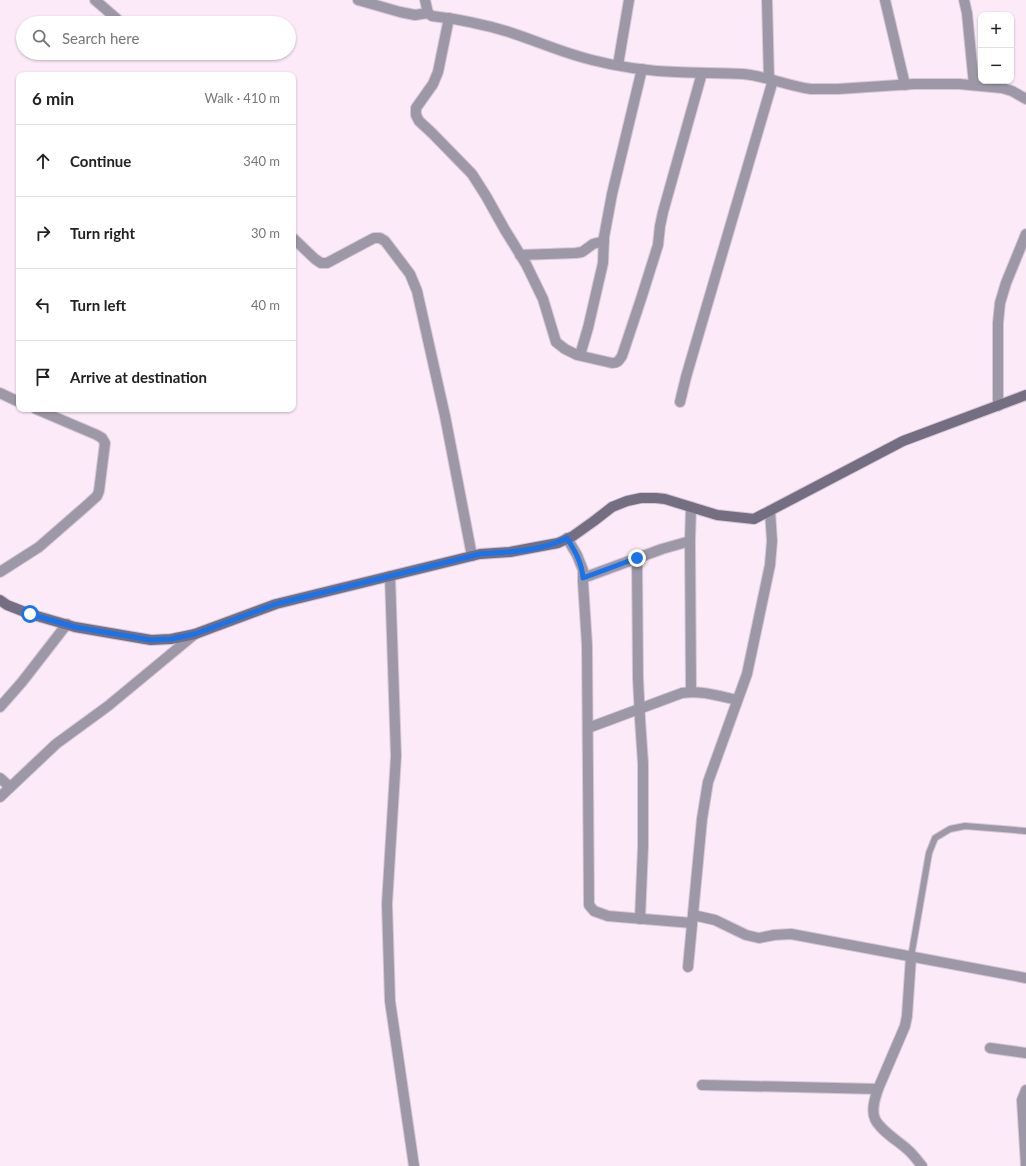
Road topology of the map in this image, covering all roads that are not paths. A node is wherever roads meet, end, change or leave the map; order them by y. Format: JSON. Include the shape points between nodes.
{"nodes":[{"id":1,"x":95,"y":0,"type":"edge"},
{"id":2,"x":358,"y":0,"type":"edge"},
{"id":3,"x":425,"y":0,"type":"edge"},
{"id":4,"x":629,"y":0,"type":"edge"},
{"id":5,"x":767,"y":0,"type":"edge"},
{"id":6,"x":885,"y":0,"type":"edge"},
{"id":7,"x":964,"y":0,"type":"edge"},
{"id":8,"x":428,"y":13,"type":"junction"},
{"id":9,"x":114,"y":16,"type":"edge"},
{"id":10,"x":449,"y":18,"type":"junction"},
{"id":11,"x":618,"y":66,"type":"junction"},
{"id":12,"x":642,"y":69,"type":"junction"},
{"id":13,"x":702,"y":73,"type":"junction"},
{"id":14,"x":771,"y":79,"type":"junction"},
{"id":15,"x":906,"y":85,"type":"junction"},
{"id":16,"x":974,"y":85,"type":"junction"},
{"id":17,"x":1026,"y":100,"type":"edge"},
{"id":18,"x":1026,"y":234,"type":"edge"},
{"id":19,"x":296,"y":241,"type":"edge"},
{"id":20,"x":604,"y":241,"type":"junction"},
{"id":21,"x":520,"y":255,"type":"junction"},
{"id":22,"x":580,"y":356,"type":"junction"},
{"id":23,"x":0,"y":393,"type":"edge"},
{"id":24,"x":1026,"y":395,"type":"edge"},
{"id":25,"x":16,"y":401,"type":"edge"},
{"id":26,"x":680,"y":402,"type":"dead end"},
{"id":27,"x":998,"y":406,"type":"junction"},
{"id":28,"x":43,"y":412,"type":"edge"},
{"id":29,"x":691,"y":507,"type":"junction"},
{"id":30,"x":770,"y":511,"type":"junction"},
{"id":31,"x":567,"y":538,"type":"junction"},
{"id":32,"x":690,"y":541,"type":"junction"},
{"id":33,"x":472,"y":556,"type":"junction"},
{"id":34,"x":637,"y":558,"type":"junction"},
{"id":35,"x":0,"y":572,"type":"edge"},
{"id":36,"x":390,"y":576,"type":"junction"},
{"id":37,"x":583,"y":578,"type":"junction"},
{"id":38,"x":0,"y":600,"type":"edge"},
{"id":39,"x":67,"y":624,"type":"junction"},
{"id":40,"x":195,"y":634,"type":"junction"},
{"id":41,"x":691,"y":692,"type":"junction"},
{"id":42,"x":737,"y":700,"type":"junction"},
{"id":43,"x":0,"y":708,"type":"edge"},
{"id":44,"x":639,"y":709,"type":"junction"},
{"id":45,"x":588,"y":728,"type":"junction"},
{"id":46,"x":0,"y":778,"type":"edge"},
{"id":47,"x":10,"y":787,"type":"junction"},
{"id":48,"x":0,"y":797,"type":"edge"},
{"id":49,"x":1026,"y":830,"type":"edge"},
{"id":50,"x":640,"y":919,"type":"junction"},
{"id":51,"x":692,"y":919,"type":"junction"},
{"id":52,"x":911,"y":957,"type":"junction"},
{"id":53,"x":688,"y":967,"type":"dead end"},
{"id":54,"x":1026,"y":978,"type":"edge"},
{"id":55,"x":990,"y":1048,"type":"dead end"},
{"id":56,"x":1026,"y":1053,"type":"edge"},
{"id":57,"x":702,"y":1085,"type":"dead end"},
{"id":58,"x":878,"y":1088,"type":"junction"},
{"id":59,"x":1026,"y":1090,"type":"edge"},
{"id":60,"x":414,"y":1166,"type":"edge"},
{"id":61,"x":922,"y":1166,"type":"edge"},
{"id":62,"x":1026,"y":1166,"type":"edge"}],
"edges":[{"from":1,"to":9,"type":"street"},
{"from":2,"to":8,"type":"street","via":[[408,14]]},
{"from":3,"to":8,"type":"street"},
{"from":4,"to":11,"type":"street"},
{"from":5,"to":14,"type":"street"},
{"from":6,"to":15,"type":"street"},
{"from":7,"to":16,"type":"street"},
{"from":8,"to":10,"type":"street"},
{"from":10,"to":11,"type":"street","via":[[510,32],[592,61]]},
{"from":10,"to":21,"type":"street","via":[[438,72],[416,108],[416,115],[472,174]]},
{"from":11,"to":12,"type":"street"},
{"from":12,"to":13,"type":"street"},
{"from":12,"to":20,"type":"street","via":[[612,194]]},
{"from":13,"to":14,"type":"street","via":[[742,74]]},
{"from":13,"to":22,"type":"street","via":[[663,212],[658,245],[622,356],[619,361],[612,363]]},
{"from":14,"to":15,"type":"street","via":[[811,89]]},
{"from":14,"to":26,"type":"street"},
{"from":15,"to":16,"type":"street"},
{"from":16,"to":17,"type":"street","via":[[1002,88]]},
{"from":18,"to":27,"type":"street","via":[[1000,303]]},
{"from":19,"to":33,"type":"street","via":[[315,259],[327,263],[374,238],[380,238],[410,274],[417,291],[442,401]]},
{"from":20,"to":21,"type":"street","via":[[576,254]]},
{"from":20,"to":22,"type":"street","via":[[603,263]]},
{"from":21,"to":22,"type":"street","via":[[543,299],[556,342]]},
{"from":23,"to":25,"type":"street"},
{"from":24,"to":27,"type":"street"},
{"from":27,"to":30,"type":"street","via":[[903,441]]},
{"from":28,"to":35,"type":"street","via":[[102,438],[105,443],[99,491],[97,496],[38,547]]},
{"from":29,"to":30,"type":"street","via":[[717,515],[754,519]]},
{"from":29,"to":31,"type":"street","via":[[656,498],[627,501],[612,507]]},
{"from":29,"to":32,"type":"street"},
{"from":30,"to":42,"type":"street","via":[[770,565],[747,674]]},
{"from":31,"to":33,"type":"street","via":[[558,543],[533,548]]},
{"from":31,"to":37,"type":"street","via":[[583,570]]},
{"from":32,"to":34,"type":"street"},
{"from":32,"to":41,"type":"street"},
{"from":33,"to":36,"type":"street"},
{"from":34,"to":37,"type":"street"},
{"from":34,"to":44,"type":"street"},
{"from":36,"to":40,"type":"street","via":[[276,604]]},
{"from":36,"to":60,"type":"street","via":[[396,756],[387,904],[390,1001]]},
{"from":37,"to":45,"type":"street"},
{"from":38,"to":39,"type":"street","via":[[30,614]]},
{"from":39,"to":40,"type":"street","via":[[151,640]]},
{"from":39,"to":43,"type":"street"},
{"from":40,"to":47,"type":"street","via":[[108,706],[56,744]]},
{"from":41,"to":42,"type":"street"},
{"from":41,"to":44,"type":"street"},
{"from":42,"to":51,"type":"street","via":[[708,782]]},
{"from":44,"to":45,"type":"street"},
{"from":44,"to":50,"type":"street","via":[[643,763]]},
{"from":45,"to":50,"type":"street","via":[[589,905],[600,914]]},
{"from":46,"to":47,"type":"street"},
{"from":47,"to":48,"type":"street"},
{"from":49,"to":52,"type":"lane","via":[[965,826],[950,829],[935,838],[929,853]]},
{"from":50,"to":51,"type":"street"},
{"from":51,"to":52,"type":"street","via":[[715,920],[746,935],[759,938],[791,934]]},
{"from":51,"to":53,"type":"street"},
{"from":52,"to":54,"type":"street"},
{"from":52,"to":58,"type":"street","via":[[906,1026]]},
{"from":55,"to":56,"type":"street"},
{"from":57,"to":58,"type":"street"},
{"from":58,"to":61,"type":"street","via":[[875,1098],[876,1121]]},
{"from":59,"to":62,"type":"street","via":[[1022,1100]]}]}
